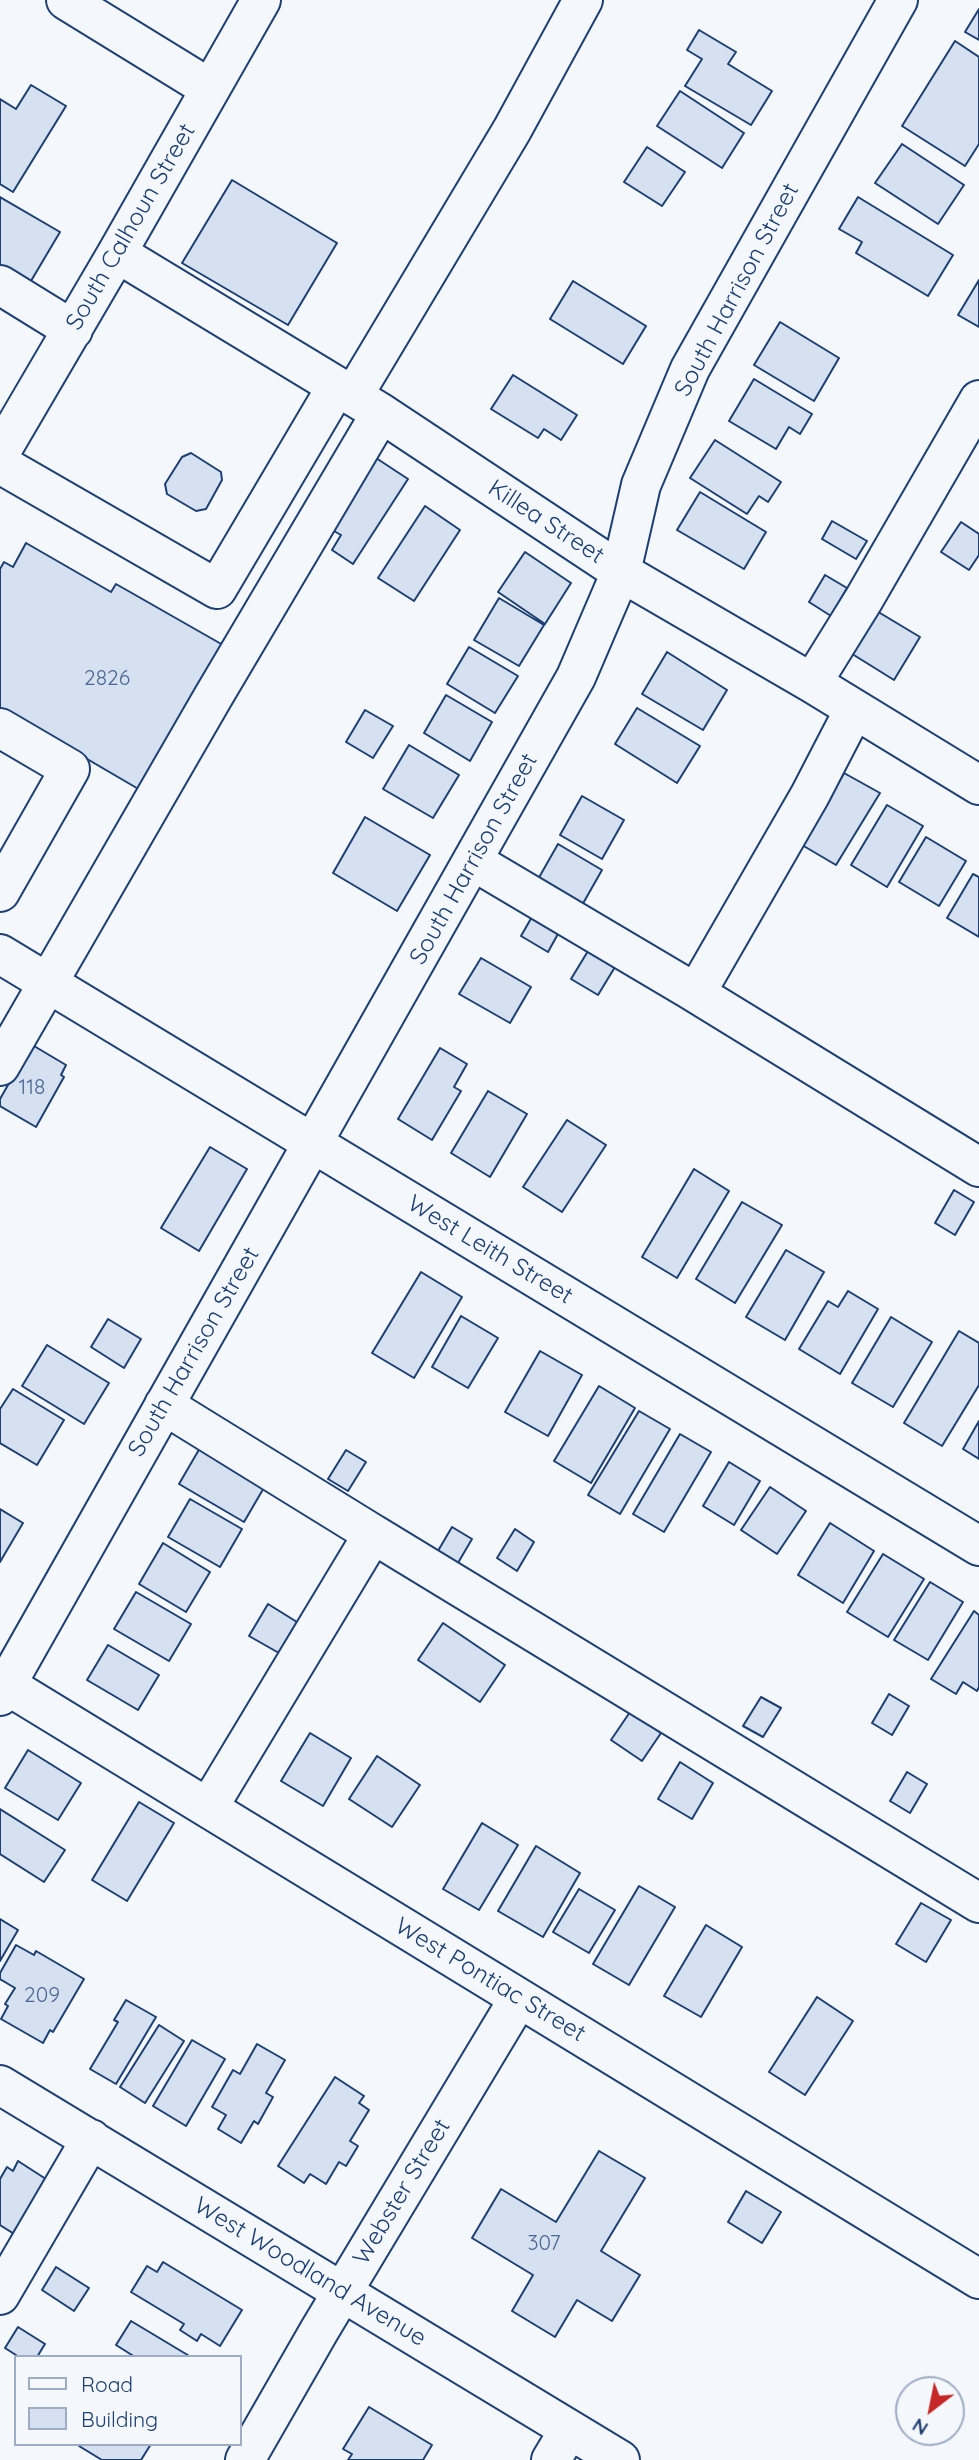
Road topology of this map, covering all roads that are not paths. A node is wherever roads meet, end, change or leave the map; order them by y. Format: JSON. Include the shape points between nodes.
{"nodes":[{"id":1,"x":66,"y":0,"type":"edge"},
{"id":2,"x":261,"y":0,"type":"edge"},
{"id":3,"x":583,"y":0,"type":"edge"},
{"id":4,"x":898,"y":0,"type":"edge"},
{"id":5,"x":209,"y":88,"type":"junction"},
{"id":6,"x":117,"y":253,"type":"junction"},
{"id":7,"x":0,"y":285,"type":"edge"},
{"id":8,"x":73,"y":330,"type":"junction"},
{"id":9,"x":357,"y":398,"type":"junction"},
{"id":10,"x":979,"y":400,"type":"edge"},
{"id":11,"x":0,"y":453,"type":"edge"},
{"id":12,"x":0,"y":464,"type":"edge"},
{"id":13,"x":621,"y":572,"type":"junction"},
{"id":14,"x":812,"y":683,"type":"junction"},
{"id":15,"x":854,"y":710,"type":"junction"},
{"id":16,"x":0,"y":728,"type":"edge"},
{"id":17,"x":979,"y":785,"type":"edge"},
{"id":18,"x":473,"y":861,"type":"junction"},
{"id":19,"x":0,"y":892,"type":"edge"},
{"id":20,"x":0,"y":954,"type":"edge"},
{"id":21,"x":47,"y":983,"type":"junction"},
{"id":22,"x":696,"y":993,"type":"junction"},
{"id":23,"x":0,"y":1066,"type":"edge"},
{"id":24,"x":313,"y":1142,"type":"junction"},
{"id":25,"x":979,"y":1167,"type":"edge"},
{"id":26,"x":164,"y":1405,"type":"junction"},
{"id":27,"x":373,"y":1534,"type":"junction"},
{"id":28,"x":979,"y":1546,"type":"edge"},
{"id":29,"x":2,"y":1688,"type":"edge"},
{"id":30,"x":208,"y":1808,"type":"junction"},
{"id":31,"x":979,"y":1903,"type":"edge"},
{"id":32,"x":519,"y":1998,"type":"junction"},
{"id":33,"x":0,"y":2085,"type":"edge"},
{"id":34,"x":91,"y":2139,"type":"junction"},
{"id":35,"x":979,"y":2279,"type":"edge"},
{"id":36,"x":343,"y":2291,"type":"junction"},
{"id":37,"x":0,"y":2295,"type":"edge"},
{"id":38,"x":560,"y":2445,"type":"edge"},
{"id":39,"x":245,"y":2460,"type":"edge"},
{"id":40,"x":620,"y":2460,"type":"edge"}],
"edges":[{"from":1,"to":5,"type":"street"},
{"from":2,"to":5,"type":"street","name":"South Calhoun Street"},
{"from":3,"to":9,"type":"street"},
{"from":4,"to":13,"type":"street","name":"South Harrison Street","via":[[690,369],[641,485]]},
{"from":5,"to":6,"type":"street","name":"South Calhoun Street"},
{"from":6,"to":8,"type":"street","name":"South Calhoun Street"},
{"from":6,"to":9,"type":"street","name":"Killea Street"},
{"from":7,"to":8,"type":"street"},
{"from":8,"to":11,"type":"street","name":"South Calhoun Street"},
{"from":9,"to":12,"type":"street","via":[[217,589]]},
{"from":9,"to":13,"type":"street","name":"Killea Street"},
{"from":9,"to":21,"type":"street"},
{"from":10,"to":14,"type":"street"},
{"from":13,"to":14,"type":"street","name":"Killea Street"},
{"from":13,"to":18,"type":"street","name":"South Harrison Street","via":[[576,677]]},
{"from":14,"to":15,"type":"street","name":"Killea Street"},
{"from":15,"to":17,"type":"street","name":"Killea Street"},
{"from":15,"to":22,"type":"street"},
{"from":16,"to":19,"type":"street","via":[[70,769]]},
{"from":18,"to":22,"type":"street"},
{"from":18,"to":24,"type":"street","name":"South Harrison Street"},
{"from":20,"to":21,"type":"street","name":"West Leith Street"},
{"from":21,"to":23,"type":"street"},
{"from":21,"to":24,"type":"street","name":"West Leith Street"},
{"from":22,"to":25,"type":"street"},
{"from":24,"to":26,"type":"street","name":"South Harrison Street"},
{"from":24,"to":28,"type":"street","name":"West Leith Street"},
{"from":26,"to":27,"type":"street"},
{"from":26,"to":29,"type":"street","name":"South Harrison Street"},
{"from":27,"to":30,"type":"street"},
{"from":27,"to":31,"type":"street"},
{"from":29,"to":30,"type":"street","name":"West Pontiac Street"},
{"from":30,"to":32,"type":"street","name":"West Pontiac Street"},
{"from":32,"to":35,"type":"street","name":"West Pontiac Street"},
{"from":32,"to":36,"type":"street","name":"Webster Street"},
{"from":33,"to":34,"type":"street","name":"West Woodland Avenue"},
{"from":34,"to":36,"type":"street","name":"West Woodland Avenue"},
{"from":34,"to":37,"type":"street"},
{"from":36,"to":38,"type":"street","name":"West Woodland Avenue"},
{"from":36,"to":39,"type":"street","name":"Webster Street"},
{"from":38,"to":40,"type":"street","name":"West Woodland Avenue"}]}
